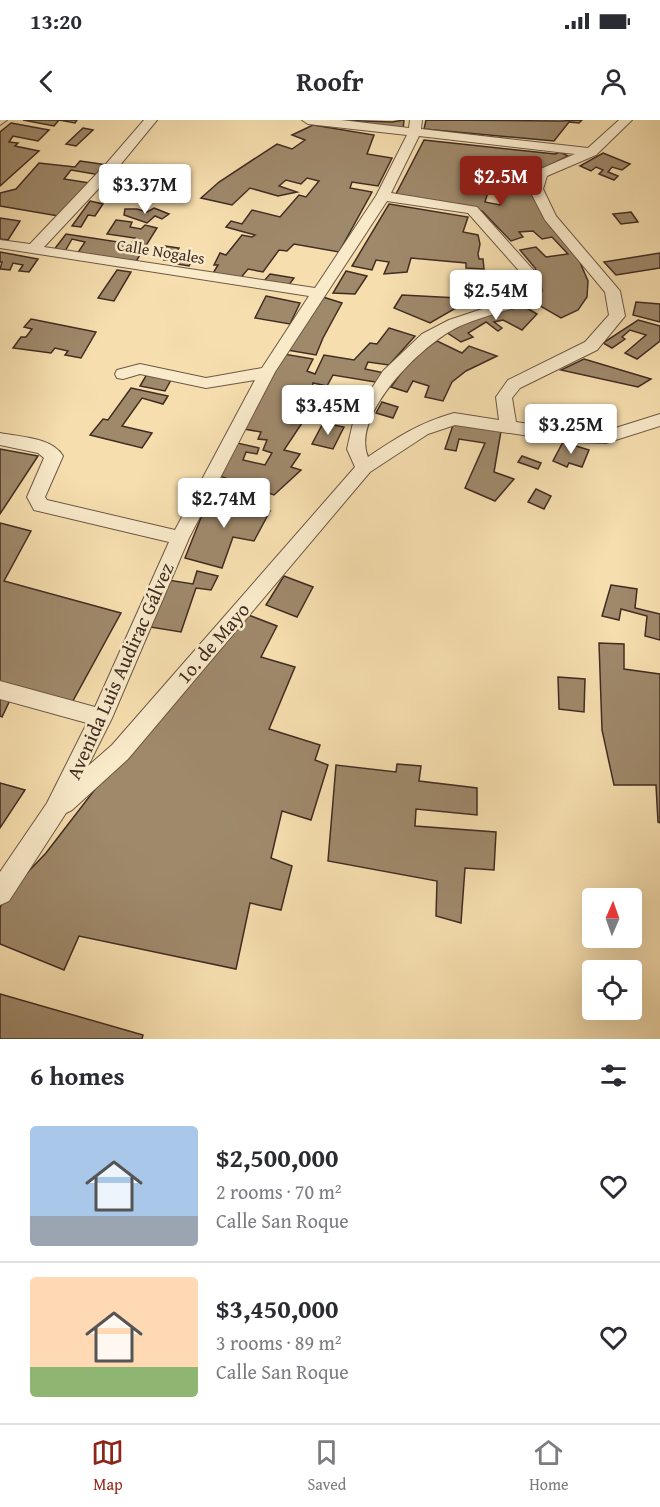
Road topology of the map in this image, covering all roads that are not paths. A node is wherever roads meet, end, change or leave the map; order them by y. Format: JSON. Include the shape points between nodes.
{"nodes":[{"id":1,"x":152,"y":120,"type":"edge"},
{"id":2,"x":308,"y":120,"type":"edge"},
{"id":3,"x":626,"y":120,"type":"edge"},
{"id":4,"x":415,"y":127,"type":"edge"},
{"id":5,"x":591,"y":152,"type":"junction"},
{"id":6,"x":383,"y":196,"type":"junction"},
{"id":7,"x":0,"y":244,"type":"edge"},
{"id":8,"x":34,"y":249,"type":"junction"},
{"id":9,"x":317,"y":293,"type":"junction"},
{"id":10,"x":267,"y":372,"type":"junction"},
{"id":11,"x":123,"y":374,"type":"dead end"},
{"id":12,"x":660,"y":413,"type":"edge"},
{"id":13,"x":660,"y":420,"type":"edge"},
{"id":14,"x":508,"y":426,"type":"junction"},
{"id":15,"x":606,"y":437,"type":"junction"},
{"id":16,"x":0,"y":439,"type":"edge"},
{"id":17,"x":364,"y":468,"type":"junction"},
{"id":18,"x":180,"y":538,"type":"junction"},
{"id":19,"x":0,"y":690,"type":"edge"},
{"id":20,"x":101,"y":718,"type":"junction"},
{"id":21,"x":55,"y":811,"type":"junction"},
{"id":22,"x":0,"y":893,"type":"edge"}],
"edges":[{"from":1,"to":8,"type":"street"},
{"from":2,"to":4,"type":"street"},
{"from":3,"to":5,"type":"street"},
{"from":4,"to":5,"type":"street"},
{"from":4,"to":6,"type":"street","name":"Avenida Luis Audirac Gálvez"},
{"from":5,"to":14,"type":"street","via":[[541,174],[536,189],[550,217],[612,291],[617,316],[591,346],[514,384],[504,397]]},
{"from":6,"to":9,"type":"street","name":"Avenida Luis Audirac Gálvez"},
{"from":6,"to":17,"type":"street","via":[[472,210],[529,273],[529,299],[454,323],[428,338],[389,375],[363,414],[356,449]]},
{"from":7,"to":8,"type":"street","name":"Calle Nogales"},
{"from":8,"to":9,"type":"street","name":"Calle Nogales"},
{"from":9,"to":10,"type":"street","name":"Avenida Luis Audirac Gálvez"},
{"from":10,"to":11,"type":"street","via":[[206,383],[140,369]]},
{"from":10,"to":18,"type":"street","name":"Avenida Luis Audirac Gálvez"},
{"from":12,"to":15,"type":"street"},
{"from":13,"to":15,"type":"street"},
{"from":14,"to":15,"type":"street","name":"1o. de Mayo","via":[[570,436]]},
{"from":14,"to":17,"type":"street","name":"1o. de Mayo","via":[[454,419],[422,430]]},
{"from":16,"to":18,"type":"street","via":[[43,448],[54,456],[36,496],[40,505]]},
{"from":17,"to":21,"type":"street","name":"1o. de Mayo","via":[[120,752]]},
{"from":18,"to":20,"type":"street","name":"Avenida Luis Audirac Gálvez"},
{"from":19,"to":20,"type":"street"},
{"from":20,"to":21,"type":"street","name":"Avenida Luis Audirac Gálvez"},
{"from":21,"to":22,"type":"street"}]}
